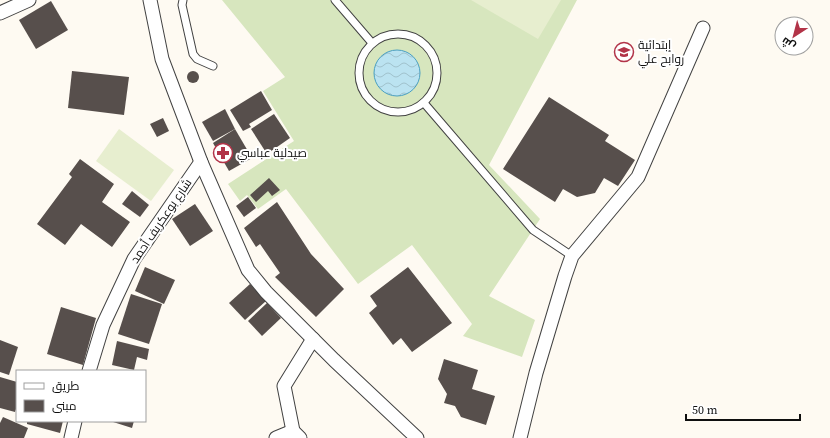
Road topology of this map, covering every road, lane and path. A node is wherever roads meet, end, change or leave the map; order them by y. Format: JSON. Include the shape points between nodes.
{"nodes":[{"id":1,"x":29,"y":0,"type":"edge"},
{"id":2,"x":150,"y":0,"type":"edge"},
{"id":3,"x":183,"y":0,"type":"edge"},
{"id":4,"x":335,"y":0,"type":"edge"},
{"id":5,"x":0,"y":13,"type":"edge"},
{"id":6,"x":703,"y":28,"type":"dead end"},
{"id":7,"x":372,"y":43,"type":"junction"},
{"id":8,"x":213,"y":66,"type":"dead end"},
{"id":9,"x":424,"y":103,"type":"junction"},
{"id":10,"x":201,"y":162,"type":"junction"},
{"id":11,"x":572,"y":256,"type":"junction"},
{"id":12,"x":313,"y":339,"type":"junction"},
{"id":13,"x":89,"y":370,"type":"edge"},
{"id":14,"x":75,"y":422,"type":"edge"},
{"id":15,"x":296,"y":435,"type":"edge"},
{"id":16,"x":71,"y":438,"type":"edge"},
{"id":17,"x":276,"y":438,"type":"edge"},
{"id":18,"x":417,"y":438,"type":"edge"},
{"id":19,"x":520,"y":438,"type":"edge"}],
"edges":[{"from":1,"to":5,"type":"street"},
{"from":2,"to":10,"type":"street","via":[[162,59]]},
{"from":3,"to":8,"type":"lane","via":[[193,54],[197,59]]},
{"from":4,"to":7,"type":"lane"},
{"from":6,"to":11,"type":"street","via":[[638,177]]},
{"from":7,"to":9,"type":"lane","via":[[388,35],[400,34],[413,37],[432,53],[437,66],[437,80],[433,93]]},
{"from":7,"to":9,"type":"lane","via":[[360,60],[358,72],[365,96],[374,105],[386,111],[399,113],[412,110]]},
{"from":9,"to":11,"type":"lane","via":[[533,230]]},
{"from":10,"to":12,"type":"street","via":[[248,270]]},
{"from":10,"to":13,"type":"street","name":"شارع بوعكريف أحمد","via":[[134,259],[103,325]]},
{"from":11,"to":19,"type":"street"},
{"from":12,"to":15,"type":"street","via":[[284,386]]},
{"from":12,"to":18,"type":"street"},
{"from":14,"to":16,"type":"street"},
{"from":15,"to":17,"type":"street"}]}
